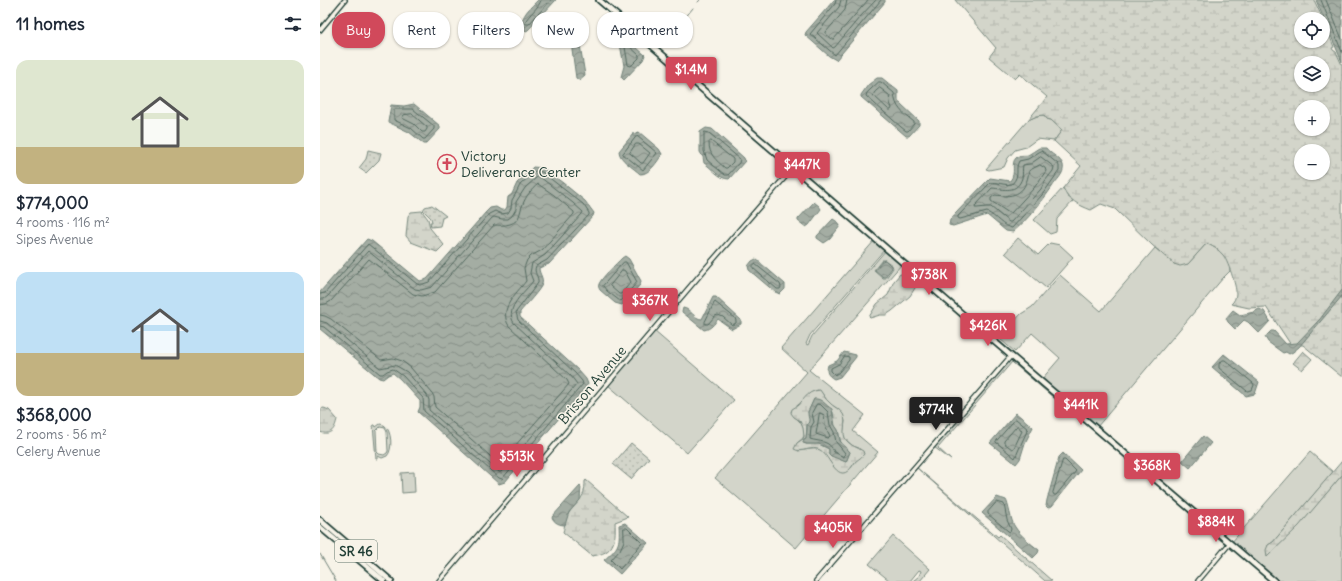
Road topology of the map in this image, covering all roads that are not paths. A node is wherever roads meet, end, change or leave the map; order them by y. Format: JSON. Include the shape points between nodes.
{"nodes":[{"id":1,"x":346,"y":0,"type":"edge"},
{"id":2,"x":599,"y":0,"type":"edge"},
{"id":3,"x":320,"y":30,"type":"edge"},
{"id":4,"x":793,"y":168,"type":"junction"},
{"id":5,"x":1011,"y":356,"type":"junction"},
{"id":6,"x":320,"y":520,"type":"edge"},
{"id":7,"x":320,"y":527,"type":"edge"},
{"id":8,"x":1230,"y":544,"type":"junction"},
{"id":9,"x":384,"y":581,"type":"edge"},
{"id":10,"x":392,"y":581,"type":"edge"},
{"id":11,"x":439,"y":581,"type":"edge"},
{"id":12,"x":816,"y":581,"type":"edge"},
{"id":13,"x":1198,"y":581,"type":"edge"},
{"id":14,"x":1274,"y":581,"type":"edge"}],
"edges":[{"from":1,"to":3,"type":"street"},
{"from":2,"to":4,"type":"main road"},
{"from":4,"to":5,"type":"main road"},
{"from":4,"to":11,"type":"street","name":"Brisson Avenue"},
{"from":5,"to":8,"type":"main road"},
{"from":5,"to":12,"type":"street"},
{"from":6,"to":10,"type":"main road","number":"SR 46"},
{"from":7,"to":9,"type":"main road","number":"SR 46"},
{"from":8,"to":13,"type":"street"},
{"from":8,"to":14,"type":"main road"}]}
